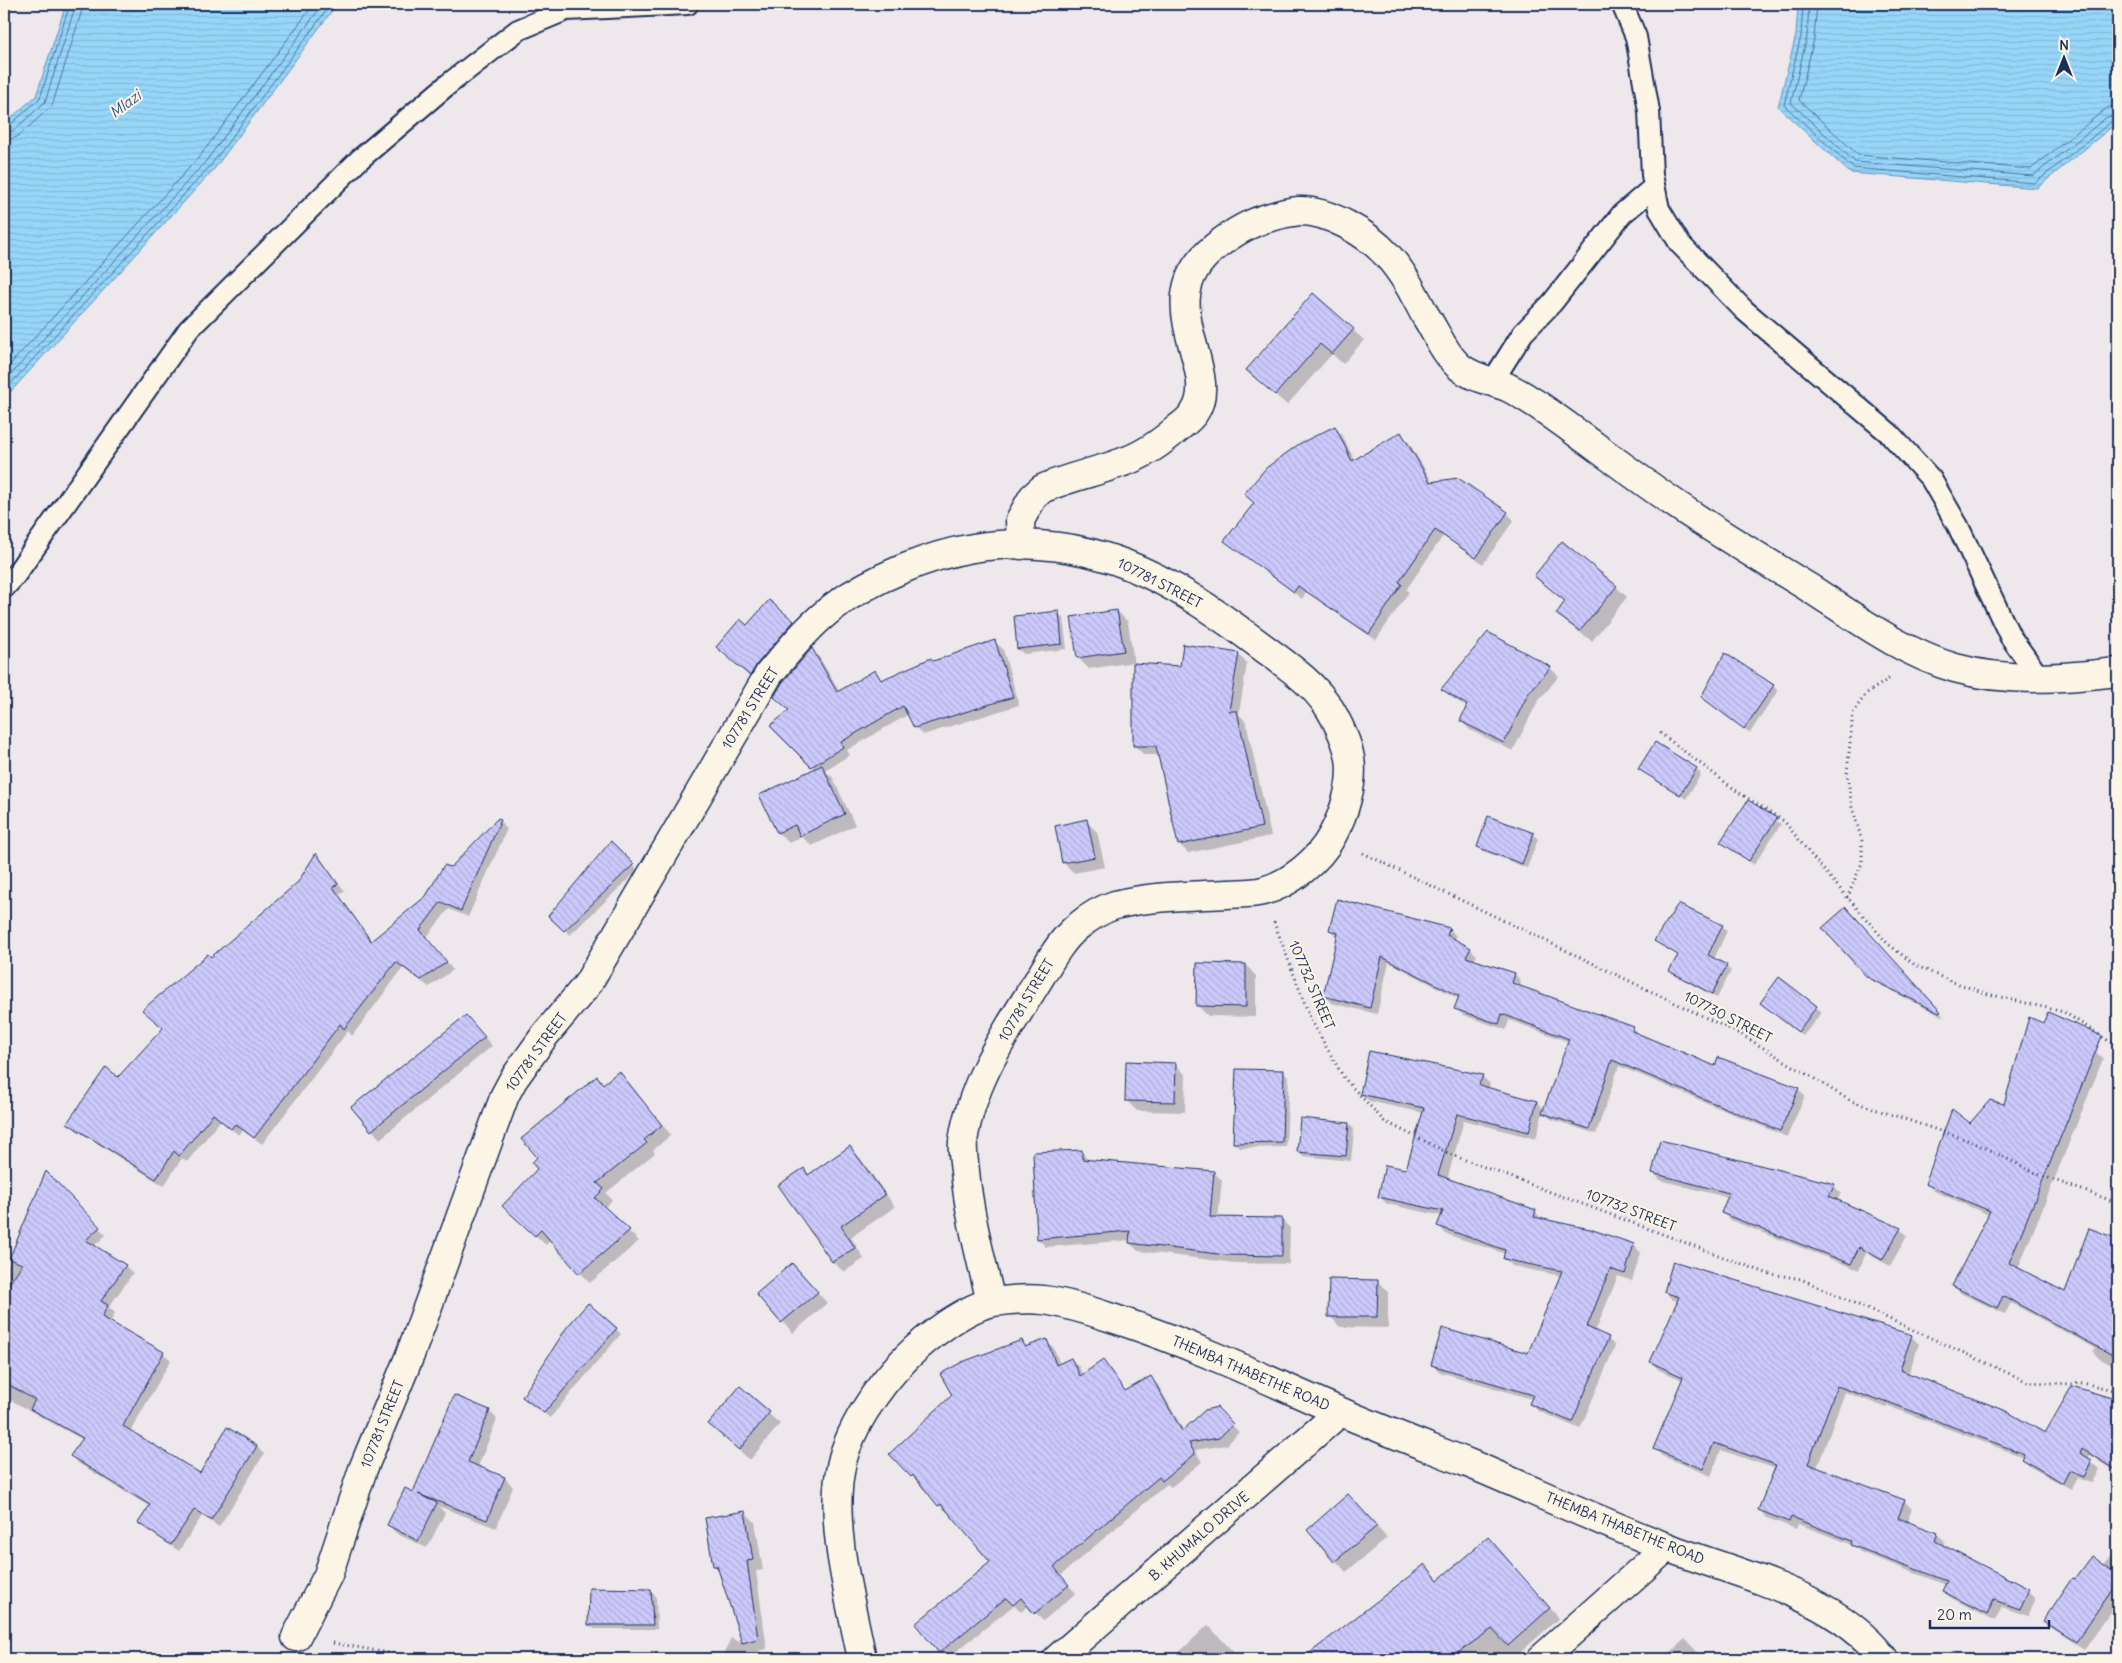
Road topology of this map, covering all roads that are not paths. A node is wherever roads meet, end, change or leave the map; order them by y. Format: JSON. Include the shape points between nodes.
{"nodes":[{"id":1,"x":688,"y":4,"type":"edge"},
{"id":2,"x":1622,"y":4,"type":"edge"},
{"id":3,"x":1654,"y":187,"type":"junction"},
{"id":4,"x":1492,"y":382,"type":"junction"},
{"id":5,"x":1021,"y":545,"type":"junction"},
{"id":6,"x":4,"y":588,"type":"edge"},
{"id":7,"x":2118,"y":672,"type":"edge"},
{"id":8,"x":2039,"y":678,"type":"junction"},
{"id":9,"x":991,"y":1302,"type":"junction"},
{"id":10,"x":1340,"y":1412,"type":"junction"},
{"id":11,"x":1667,"y":1547,"type":"junction"},
{"id":12,"x":296,"y":1637,"type":"road end"},
{"id":13,"x":862,"y":1659,"type":"edge"},
{"id":14,"x":1056,"y":1659,"type":"edge"},
{"id":15,"x":1541,"y":1659,"type":"edge"},
{"id":16,"x":1884,"y":1659,"type":"edge"}],
"edges":[{"from":1,"to":6,"type":"lane","via":[[566,10],[518,30],[367,153],[189,329]]},
{"from":2,"to":3,"type":"lane","via":[[1636,37],[1649,112]]},
{"from":3,"to":4,"type":"lane","via":[[1622,214],[1552,303],[1523,333]]},
{"from":3,"to":8,"type":"lane","via":[[1658,209],[1680,244],[1744,310],[1890,434],[1931,479],[1958,526],[2010,636]]},
{"from":4,"to":5,"type":"street","via":[[1461,368],[1449,355],[1404,277],[1385,253],[1356,230],[1316,212],[1299,211],[1268,217],[1218,244],[1193,269],[1188,282],[1188,327],[1201,390],[1194,413],[1164,440],[1140,455],[1042,489],[1033,497],[1020,520]]},
{"from":4,"to":8,"type":"street","via":[[1536,403],[1694,516],[1921,656],[1989,675]]},
{"from":5,"to":9,"type":"street","name":"107781 STREET","via":[[1071,549],[1126,564],[1182,592],[1242,631],[1320,695],[1331,711],[1350,755],[1350,790],[1331,837],[1312,861],[1283,882],[1263,892],[1174,897],[1116,905],[1097,913],[1076,928],[1059,946],[989,1064],[974,1096],[962,1144],[973,1222]]},
{"from":5,"to":12,"type":"street","name":"107781 STREET","via":[[969,548],[922,561],[870,585],[837,604],[804,633],[769,674],[587,985],[545,1036],[505,1095],[410,1355],[363,1469],[328,1575]]},
{"from":7,"to":8,"type":"street"},
{"from":9,"to":10,"type":"street","name":"THEMBA THABETHE ROAD","via":[[1042,1300],[1098,1314],[1200,1350]]},
{"from":9,"to":13,"type":"street","name":"THEMBA THABETHE ROAD","via":[[926,1338],[888,1376],[850,1440],[840,1469],[837,1503],[843,1562]]},
{"from":10,"to":11,"type":"street","name":"THEMBA THABETHE ROAD"},
{"from":10,"to":14,"type":"street","name":"B. KHUMALO DRIVE"},
{"from":11,"to":15,"type":"street"},
{"from":11,"to":16,"type":"street","name":"THEMBA THABETHE ROAD","via":[[1818,1605],[1847,1624]]}]}
